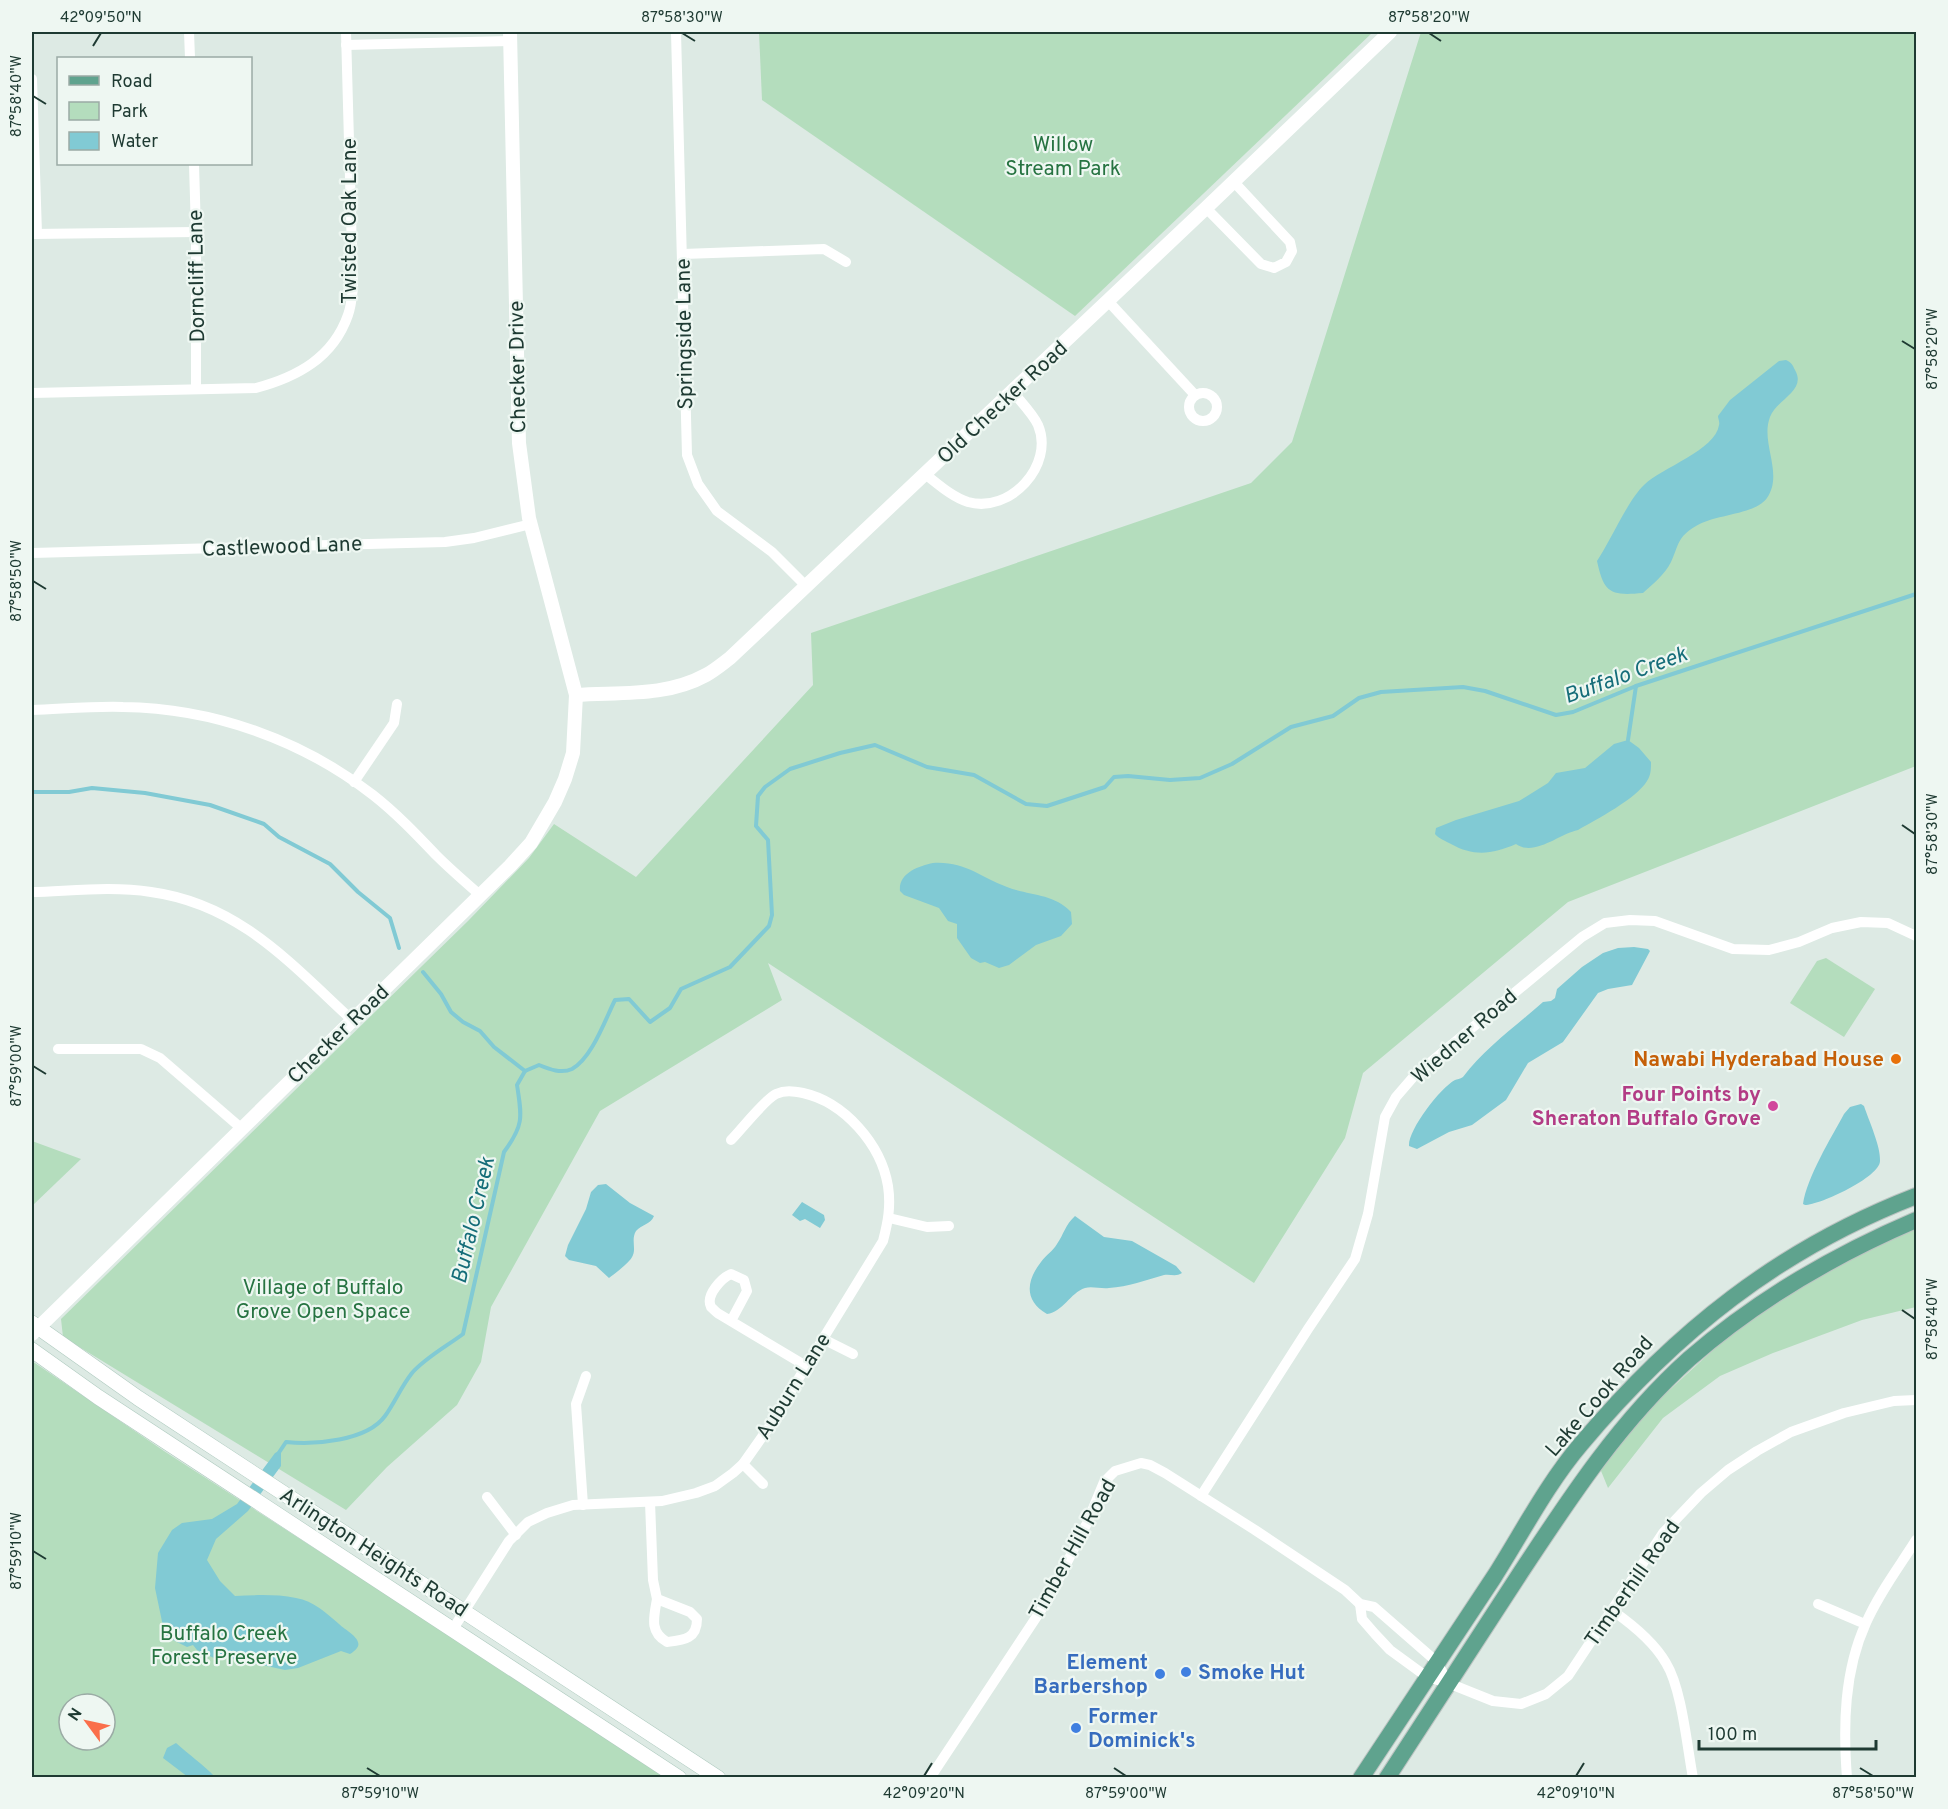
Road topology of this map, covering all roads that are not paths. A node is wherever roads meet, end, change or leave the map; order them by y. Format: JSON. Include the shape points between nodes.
{"nodes":[{"id":1,"x":189,"y":32,"type":"edge"},
{"id":2,"x":346,"y":32,"type":"edge"},
{"id":3,"x":676,"y":32,"type":"edge"},
{"id":4,"x":1390,"y":32,"type":"edge"},
{"id":5,"x":510,"y":36,"type":"edge"},
{"id":6,"x":346,"y":45,"type":"junction"},
{"id":7,"x":190,"y":57,"type":"edge"},
{"id":8,"x":32,"y":79,"type":"edge"},
{"id":9,"x":194,"y":165,"type":"edge"},
{"id":10,"x":1234,"y":182,"type":"junction"},
{"id":11,"x":1206,"y":208,"type":"junction"},
{"id":12,"x":196,"y":231,"type":"junction"},
{"id":13,"x":34,"y":234,"type":"edge"},
{"id":14,"x":682,"y":254,"type":"junction"},
{"id":15,"x":846,"y":262,"type":"dead end"},
{"id":16,"x":1108,"y":301,"type":"junction"},
{"id":17,"x":196,"y":389,"type":"junction"},
{"id":18,"x":1013,"y":392,"type":"junction"},
{"id":19,"x":32,"y":393,"type":"edge"},
{"id":20,"x":1195,"y":395,"type":"dead end"},
{"id":21,"x":925,"y":474,"type":"junction"},
{"id":22,"x":531,"y":524,"type":"junction"},
{"id":23,"x":32,"y":553,"type":"edge"},
{"id":24,"x":807,"y":587,"type":"junction"},
{"id":25,"x":576,"y":695,"type":"junction"},
{"id":26,"x":397,"y":704,"type":"dead end"},
{"id":27,"x":32,"y":710,"type":"edge"},
{"id":28,"x":354,"y":782,"type":"junction"},
{"id":29,"x":32,"y":892,"type":"edge"},
{"id":30,"x":480,"y":895,"type":"junction"},
{"id":31,"x":1917,"y":936,"type":"edge"},
{"id":32,"x":352,"y":1020,"type":"junction"},
{"id":33,"x":58,"y":1049,"type":"dead end"},
{"id":34,"x":241,"y":1128,"type":"junction"},
{"id":35,"x":731,"y":1140,"type":"dead end"},
{"id":36,"x":1917,"y":1196,"type":"edge"},
{"id":37,"x":889,"y":1218,"type":"junction"},
{"id":38,"x":1917,"y":1220,"type":"edge"},
{"id":39,"x":949,"y":1226,"type":"dead end"},
{"id":40,"x":731,"y":1321,"type":"dead end"},
{"id":41,"x":34,"y":1328,"type":"edge"},
{"id":42,"x":823,"y":1339,"type":"junction"},
{"id":43,"x":32,"y":1350,"type":"edge"},
{"id":44,"x":853,"y":1354,"type":"dead end"},
{"id":45,"x":806,"y":1366,"type":"junction"},
{"id":46,"x":586,"y":1376,"type":"dead end"},
{"id":47,"x":1917,"y":1400,"type":"edge"},
{"id":48,"x":743,"y":1464,"type":"junction"},
{"id":49,"x":764,"y":1484,"type":"dead end"},
{"id":50,"x":1201,"y":1496,"type":"junction"},
{"id":51,"x":488,"y":1497,"type":"dead end"},
{"id":52,"x":651,"y":1502,"type":"junction"},
{"id":53,"x":583,"y":1505,"type":"junction"},
{"id":54,"x":516,"y":1534,"type":"junction"},
{"id":55,"x":1917,"y":1540,"type":"edge"},
{"id":56,"x":657,"y":1599,"type":"junction"},
{"id":57,"x":1360,"y":1604,"type":"junction"},
{"id":58,"x":1818,"y":1604,"type":"dead end"},
{"id":59,"x":464,"y":1611,"type":"junction"},
{"id":60,"x":1613,"y":1611,"type":"junction"},
{"id":61,"x":1865,"y":1624,"type":"junction"},
{"id":62,"x":453,"y":1629,"type":"junction"},
{"id":63,"x":1437,"y":1662,"type":"junction"},
{"id":64,"x":1427,"y":1677,"type":"junction"},
{"id":65,"x":1448,"y":1683,"type":"junction"},
{"id":66,"x":679,"y":1778,"type":"edge"},
{"id":67,"x":718,"y":1778,"type":"edge"},
{"id":68,"x":930,"y":1778,"type":"edge"},
{"id":69,"x":1361,"y":1778,"type":"edge"},
{"id":70,"x":1387,"y":1778,"type":"edge"},
{"id":71,"x":1693,"y":1778,"type":"edge"},
{"id":72,"x":1847,"y":1778,"type":"edge"}],
"edges":[{"from":1,"to":7,"type":"street"},
{"from":2,"to":6,"type":"street","name":"Twisted Oak Lane"},
{"from":3,"to":14,"type":"street","name":"Springside Lane"},
{"from":4,"to":10,"type":"street","name":"Old Checker Road"},
{"from":5,"to":6,"type":"street"},
{"from":5,"to":22,"type":"street","name":"Checker Drive","via":[[519,443]]},
{"from":6,"to":17,"type":"street","name":"Twisted Oak Lane","via":[[353,288],[349,314],[324,355],[282,381],[256,388]]},
{"from":8,"to":13,"type":"street"},
{"from":9,"to":12,"type":"street","name":"Dorncliff Lane"},
{"from":10,"to":11,"type":"street","name":"Old Checker Road"},
{"from":10,"to":11,"type":"street","via":[[1290,242],[1292,251],[1286,262],[1274,268],[1261,264]]},
{"from":11,"to":16,"type":"street","name":"Old Checker Road"},
{"from":12,"to":13,"type":"street"},
{"from":12,"to":17,"type":"street","name":"Dorncliff Lane"},
{"from":14,"to":15,"type":"street","via":[[824,249]]},
{"from":14,"to":24,"type":"street","name":"Springside Lane","via":[[687,455],[698,484],[717,511],[772,552]]},
{"from":16,"to":18,"type":"street","name":"Old Checker Road"},
{"from":16,"to":20,"type":"street"},
{"from":17,"to":19,"type":"street","name":"Twisted Oak Lane"},
{"from":18,"to":21,"type":"street","name":"Old Checker Road"},
{"from":18,"to":21,"type":"street","via":[[1038,426],[1041,445],[1030,479],[1019,491],[984,504],[967,502]]},
{"from":21,"to":24,"type":"street","name":"Old Checker Road"},
{"from":22,"to":23,"type":"street","name":"Castlewood Lane","via":[[445,542]]},
{"from":22,"to":25,"type":"street","name":"Checker Drive"},
{"from":24,"to":25,"type":"street","name":"Old Checker Road","via":[[708,674],[666,690]]},
{"from":25,"to":30,"type":"street","name":"Checker Road","via":[[573,753],[555,802],[531,843]]},
{"from":26,"to":28,"type":"street","via":[[394,723]]},
{"from":27,"to":28,"type":"street","via":[[123,707],[200,715],[287,743]]},
{"from":28,"to":30,"type":"street","via":[[397,815]]},
{"from":29,"to":32,"type":"street","via":[[121,889],[201,903],[268,942]]},
{"from":30,"to":32,"type":"street","name":"Checker Road"},
{"from":31,"to":50,"type":"street","name":"Wiedner Road","via":[[1888,923],[1862,922],[1769,950],[1733,949],[1655,921],[1630,920],[1605,923],[1582,937],[1415,1076],[1396,1097],[1385,1118],[1368,1214],[1355,1259]]},
{"from":32,"to":34,"type":"street","name":"Checker Road"},
{"from":33,"to":34,"type":"street","via":[[141,1049],[160,1058]]},
{"from":34,"to":41,"type":"street","name":"Checker Road"},
{"from":35,"to":37,"type":"street","name":"Auburn Lane","via":[[774,1095],[790,1090],[815,1096],[840,1110],[865,1134],[888,1185]]},
{"from":36,"to":63,"type":"main road","name":"Lake Cook Road","via":[[1866,1216],[1799,1252],[1708,1316],[1659,1360],[1580,1446]]},
{"from":37,"to":39,"type":"street","via":[[927,1227]]},
{"from":37,"to":42,"type":"street","name":"Auburn Lane","via":[[883,1240]]},
{"from":38,"to":65,"type":"main road","name":"Lake Cook Road","via":[[1869,1240],[1804,1275],[1689,1359],[1599,1457]]},
{"from":40,"to":45,"type":"street"},
{"from":41,"to":59,"type":"main road","name":"Arlington Heights Road"},
{"from":42,"to":44,"type":"street"},
{"from":42,"to":45,"type":"street","name":"Auburn Lane"},
{"from":43,"to":62,"type":"main road","name":"Arlington Heights Road"},
{"from":45,"to":48,"type":"street","name":"Auburn Lane"},
{"from":46,"to":53,"type":"street","via":[[576,1404]]},
{"from":47,"to":60,"type":"street","name":"Timberhill Road","via":[[1894,1401],[1844,1413],[1791,1432],[1728,1470],[1663,1533]]},
{"from":48,"to":49,"type":"street"},
{"from":48,"to":52,"type":"street","name":"Auburn Lane","via":[[715,1486]]},
{"from":50,"to":57,"type":"street","name":"Timber Hill Road","via":[[1346,1590]]},
{"from":50,"to":68,"type":"street","name":"Timber Hill Road","via":[[1141,1463],[1125,1466],[1109,1476],[1049,1598]]},
{"from":51,"to":54,"type":"street"},
{"from":52,"to":53,"type":"street","name":"Auburn Lane"},
{"from":52,"to":56,"type":"street"},
{"from":53,"to":54,"type":"street","name":"Auburn Lane","via":[[547,1513],[528,1522]]},
{"from":54,"to":59,"type":"street","name":"Auburn Lane"},
{"from":55,"to":61,"type":"street"},
{"from":56,"to":56,"type":"street","via":[[655,1632],[667,1642],[687,1640],[697,1627],[697,1619],[690,1612]]},
{"from":57,"to":63,"type":"street","name":"Timber Hill Road","via":[[1374,1607]]},
{"from":57,"to":64,"type":"street","name":"Timber Hill Road","via":[[1362,1618],[1375,1634]]},
{"from":58,"to":61,"type":"street"},
{"from":59,"to":62,"type":"street","name":"Auburn Lane"},
{"from":59,"to":67,"type":"main road","name":"Arlington Heights Road"},
{"from":60,"to":65,"type":"street","name":"Timberhill Road","via":[[1568,1676],[1545,1694],[1521,1704],[1493,1701]]},
{"from":60,"to":71,"type":"street","via":[[1655,1647],[1674,1679]]},
{"from":61,"to":72,"type":"street","via":[[1846,1702]]},
{"from":62,"to":66,"type":"main road","name":"Arlington Heights Road"},
{"from":63,"to":64,"type":"main road","name":"Lake Cook Road"},
{"from":63,"to":65,"type":"street","name":"Timber Hill Road"},
{"from":64,"to":65,"type":"street","name":"Timber Hill Road"},
{"from":64,"to":69,"type":"main road","name":"Lake Cook Road"},
{"from":65,"to":70,"type":"main road","name":"Lake Cook Road"}]}
